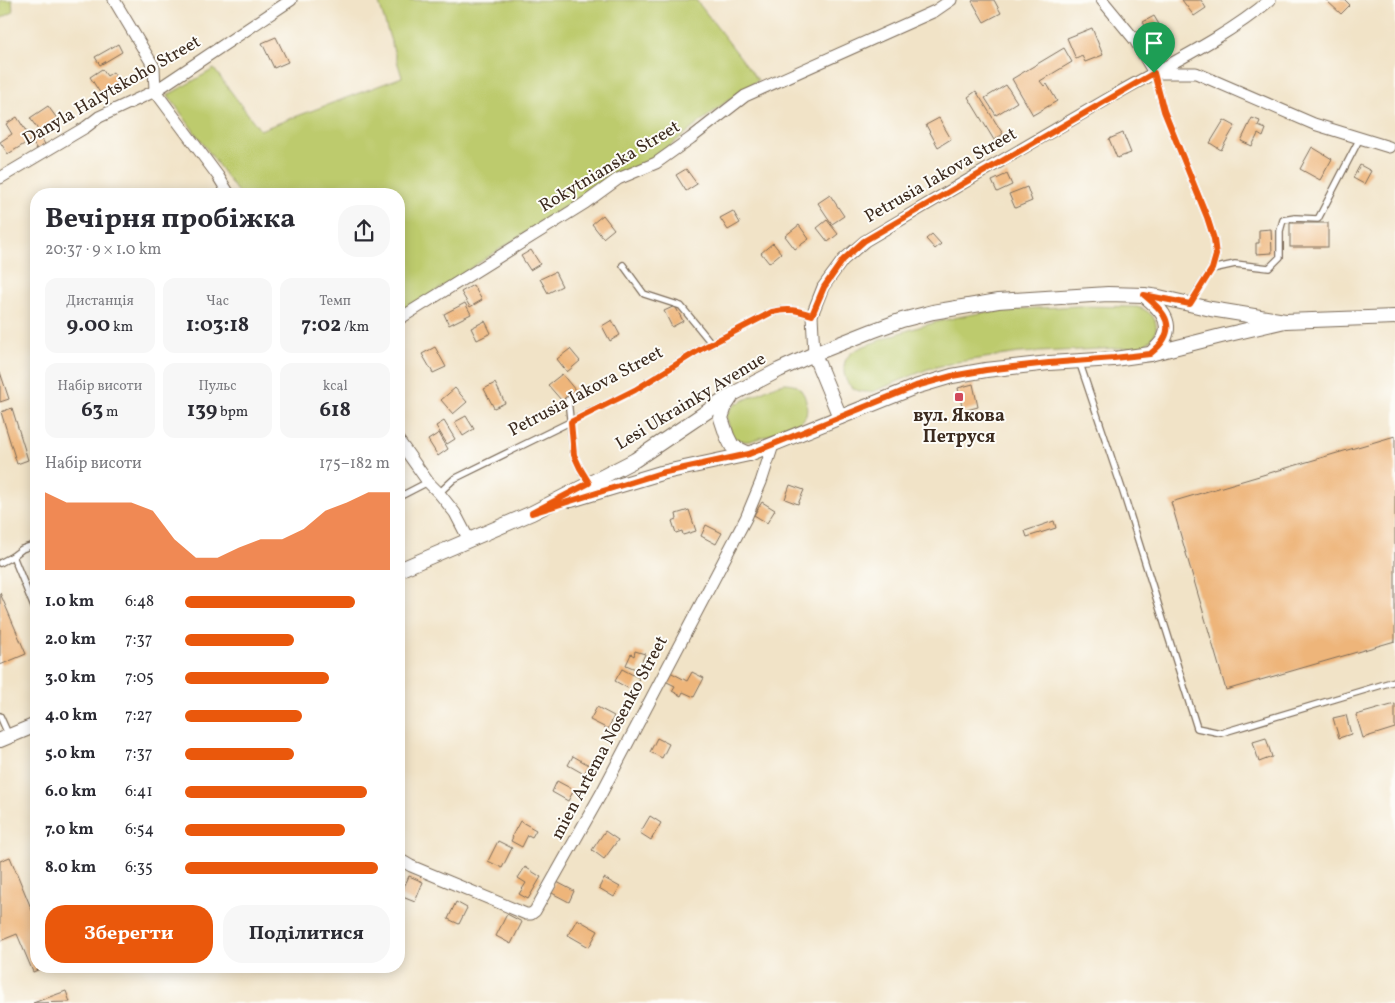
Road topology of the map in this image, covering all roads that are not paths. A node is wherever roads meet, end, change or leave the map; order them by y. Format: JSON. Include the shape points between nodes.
{"nodes":[{"id":1,"x":114,"y":0,"type":"edge"},
{"id":2,"x":291,"y":0,"type":"edge"},
{"id":3,"x":951,"y":0,"type":"edge"},
{"id":4,"x":1102,"y":0,"type":"edge"},
{"id":5,"x":1270,"y":0,"type":"edge"},
{"id":6,"x":1154,"y":73,"type":"junction"},
{"id":7,"x":155,"y":91,"type":"junction"},
{"id":8,"x":1360,"y":138,"type":"junction"},
{"id":9,"x":1389,"y":147,"type":"dead end"},
{"id":10,"x":0,"y":178,"type":"edge"},
{"id":11,"x":225,"y":188,"type":"edge"},
{"id":12,"x":623,"y":265,"type":"dead end"},
{"id":13,"x":1212,"y":269,"type":"junction"},
{"id":14,"x":1144,"y":295,"type":"junction"},
{"id":15,"x":1190,"y":304,"type":"junction"},
{"id":16,"x":405,"y":315,"type":"edge"},
{"id":17,"x":812,"y":315,"type":"junction"},
{"id":18,"x":1395,"y":316,"type":"edge"},
{"id":19,"x":1286,"y":321,"type":"junction"},
{"id":20,"x":712,"y":344,"type":"junction"},
{"id":21,"x":814,"y":354,"type":"junction"},
{"id":22,"x":1150,"y":354,"type":"junction"},
{"id":23,"x":1079,"y":361,"type":"junction"},
{"id":24,"x":733,"y":394,"type":"junction"},
{"id":25,"x":568,"y":400,"type":"dead end"},
{"id":26,"x":840,"y":417,"type":"junction"},
{"id":27,"x":571,"y":422,"type":"junction"},
{"id":28,"x":773,"y":445,"type":"junction"},
{"id":29,"x":405,"y":449,"type":"edge"},
{"id":30,"x":749,"y":454,"type":"junction"},
{"id":31,"x":428,"y":482,"type":"junction"},
{"id":32,"x":589,"y":483,"type":"junction"},
{"id":33,"x":439,"y":493,"type":"junction"},
{"id":34,"x":405,"y":494,"type":"edge"},
{"id":35,"x":532,"y":513,"type":"junction"},
{"id":36,"x":469,"y":540,"type":"junction"},
{"id":37,"x":30,"y":546,"type":"edge"},
{"id":38,"x":13,"y":556,"type":"junction"},
{"id":39,"x":0,"y":563,"type":"edge"},
{"id":40,"x":405,"y":567,"type":"edge"},
{"id":41,"x":30,"y":597,"type":"edge"},
{"id":42,"x":1395,"y":681,"type":"edge"},
{"id":43,"x":0,"y":716,"type":"edge"},
{"id":44,"x":30,"y":727,"type":"edge"},
{"id":45,"x":4,"y":738,"type":"edge"},
{"id":46,"x":405,"y":862,"type":"edge"}],
"edges":[{"from":1,"to":7,"type":"street","via":[[154,67]]},
{"from":2,"to":7,"type":"street","name":"Danyla Halytskoho Street"},
{"from":3,"to":16,"type":"street","name":"Rokytnianska Street","via":[[935,11],[745,96],[656,163],[618,179]]},
{"from":4,"to":6,"type":"street","via":[[1135,40]]},
{"from":5,"to":6,"type":"street","name":"Petrusia Iakova Street","via":[[1210,42]]},
{"from":6,"to":8,"type":"street","via":[[1196,73],[1314,124]]},
{"from":6,"to":13,"type":"lane","via":[[1164,111],[1214,239],[1216,255]]},
{"from":6,"to":17,"type":"street","name":"Petrusia Iakova Street","via":[[864,241],[843,260],[824,287]]},
{"from":7,"to":10,"type":"street","name":"Danyla Halytskoho Street","via":[[99,117]]},
{"from":7,"to":11,"type":"street"},
{"from":8,"to":9,"type":"street"},
{"from":8,"to":13,"type":"lane","via":[[1318,219],[1283,220],[1280,257],[1269,268],[1235,264]]},
{"from":12,"to":20,"type":"lane","via":[[644,294],[681,306]]},
{"from":13,"to":15,"type":"lane"},
{"from":14,"to":15,"type":"street","name":"Lesi Ukrainky Avenue"},
{"from":14,"to":21,"type":"street","name":"Lesi Ukrainky Avenue","via":[[1017,299],[964,306],[902,320]]},
{"from":14,"to":22,"type":"street","via":[[1165,316],[1167,330],[1164,340]]},
{"from":15,"to":19,"type":"street","name":"Lesi Ukrainky Avenue"},
{"from":17,"to":20,"type":"lane","name":"Petrusia Iakova Street","via":[[785,309],[772,312]]},
{"from":17,"to":21,"type":"street"},
{"from":18,"to":19,"type":"street","name":"Lesi Ukrainky Avenue"},
{"from":19,"to":22,"type":"street","name":"Lesi Ukrainky Avenue"},
{"from":20,"to":27,"type":"lane","name":"Petrusia Iakova Street","via":[[635,390]]},
{"from":21,"to":24,"type":"street","name":"Lesi Ukrainky Avenue"},
{"from":21,"to":26,"type":"street"},
{"from":22,"to":23,"type":"street","name":"Lesi Ukrainky Avenue"},
{"from":23,"to":26,"type":"street","name":"Lesi Ukrainky Avenue","via":[[952,376],[916,386]]},
{"from":23,"to":42,"type":"lane","via":[[1197,728],[1221,733]]},
{"from":24,"to":30,"type":"street","via":[[724,406],[721,418],[732,446]]},
{"from":24,"to":32,"type":"street","name":"Lesi Ukrainky Avenue","via":[[649,451]]},
{"from":25,"to":27,"type":"lane"},
{"from":26,"to":28,"type":"street","name":"Lesi Ukrainky Avenue"},
{"from":27,"to":32,"type":"lane","via":[[574,455]]},
{"from":27,"to":33,"type":"lane","name":"Petrusia Iakova Street","via":[[454,479]]},
{"from":28,"to":30,"type":"street","name":"Lesi Ukrainky Avenue"},
{"from":28,"to":46,"type":"street","name":"mien Artema Nosenko Street","via":[[746,518],[602,794],[534,911],[526,914]]},
{"from":29,"to":31,"type":"street"},
{"from":30,"to":35,"type":"street","name":"Lesi Ukrainky Avenue","via":[[661,473]]},
{"from":31,"to":33,"type":"street"},
{"from":31,"to":34,"type":"lane"},
{"from":32,"to":35,"type":"street","name":"Lesi Ukrainky Avenue"},
{"from":33,"to":36,"type":"street","via":[[455,513]]},
{"from":35,"to":36,"type":"street","name":"Lesi Ukrainky Avenue"},
{"from":36,"to":40,"type":"street","name":"Lesi Ukrainky Avenue"},
{"from":37,"to":38,"type":"lane"},
{"from":38,"to":39,"type":"lane"},
{"from":38,"to":41,"type":"lane"},
{"from":43,"to":45,"type":"lane"},
{"from":44,"to":45,"type":"street"}]}
